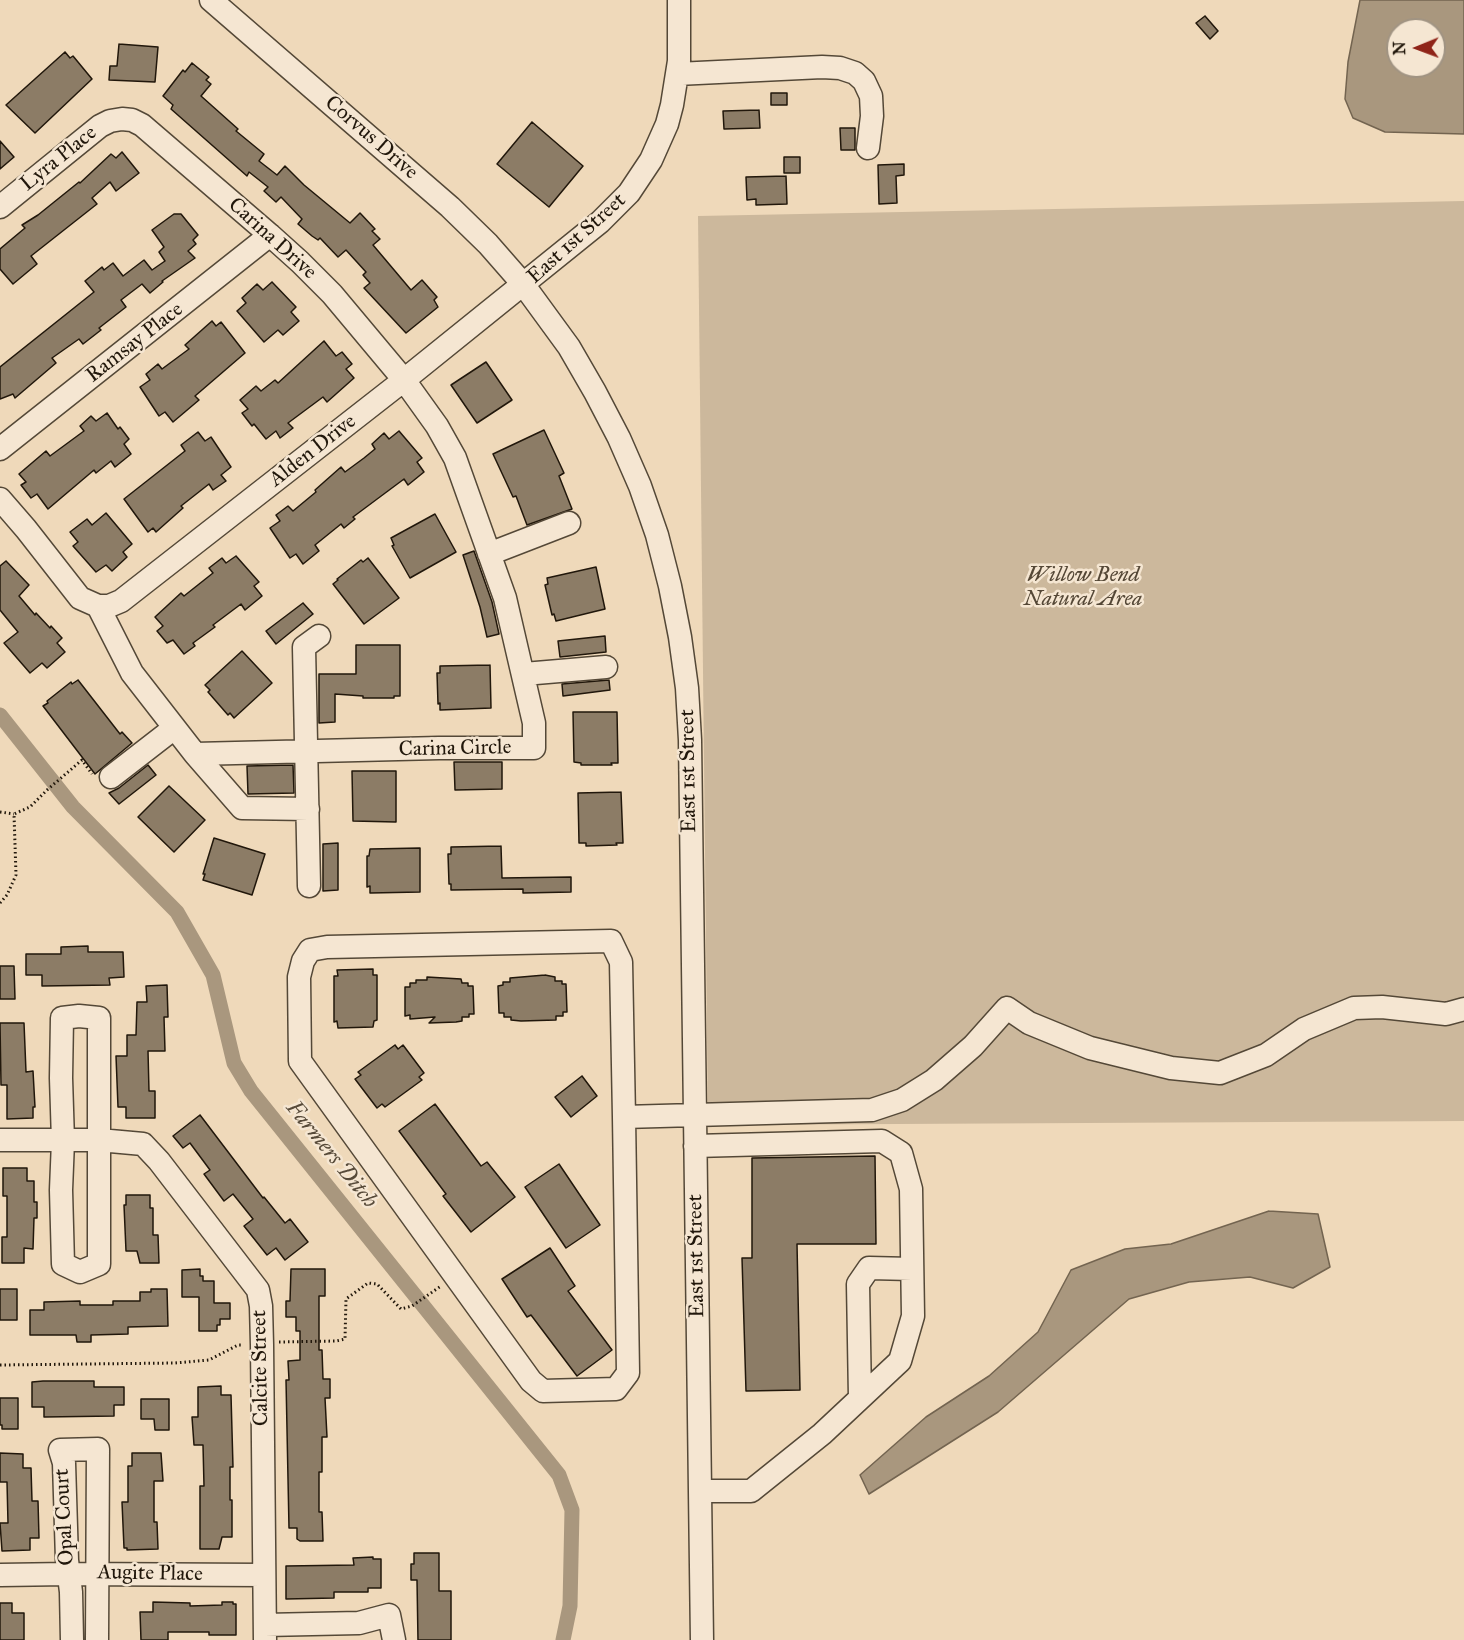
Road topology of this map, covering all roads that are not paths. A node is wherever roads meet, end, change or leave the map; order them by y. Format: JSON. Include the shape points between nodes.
{"nodes":[{"id":1,"x":211,"y":0,"type":"edge"},
{"id":2,"x":679,"y":0,"type":"edge"},
{"id":3,"x":677,"y":74,"type":"junction"},
{"id":4,"x":122,"y":119,"type":"joint"},
{"id":5,"x":868,"y":148,"type":"dead end"},
{"id":6,"x":0,"y":207,"type":"edge"},
{"id":7,"x":270,"y":235,"type":"junction"},
{"id":8,"x":523,"y":284,"type":"junction"},
{"id":9,"x":404,"y":380,"type":"junction"},
{"id":10,"x":0,"y":449,"type":"edge"},
{"id":11,"x":0,"y":499,"type":"edge"},
{"id":12,"x":569,"y":523,"type":"dead end"},
{"id":13,"x":489,"y":554,"type":"junction"},
{"id":14,"x":98,"y":606,"type":"junction"},
{"id":15,"x":319,"y":636,"type":"dead end"},
{"id":16,"x":606,"y":667,"type":"dead end"},
{"id":17,"x":524,"y":674,"type":"junction"},
{"id":18,"x":173,"y":729,"type":"junction"},
{"id":19,"x":307,"y":752,"type":"junction"},
{"id":20,"x":195,"y":754,"type":"junction"},
{"id":21,"x":111,"y":777,"type":"road end"},
{"id":22,"x":308,"y":809,"type":"junction"},
{"id":23,"x":309,"y":886,"type":"dead end"},
{"id":24,"x":1464,"y":1009,"type":"edge"},
{"id":25,"x":695,"y":1116,"type":"junction"},
{"id":26,"x":624,"y":1117,"type":"junction"},
{"id":27,"x":0,"y":1140,"type":"edge"},
{"id":28,"x":99,"y":1140,"type":"junction"},
{"id":29,"x":63,"y":1141,"type":"junction"},
{"id":30,"x":695,"y":1146,"type":"junction"},
{"id":31,"x":912,"y":1269,"type":"junction"},
{"id":32,"x":860,"y":1398,"type":"junction"},
{"id":33,"x":700,"y":1491,"type":"junction"},
{"id":34,"x":67,"y":1574,"type":"junction"},
{"id":35,"x":97,"y":1574,"type":"junction"},
{"id":36,"x":0,"y":1575,"type":"edge"},
{"id":37,"x":264,"y":1575,"type":"junction"},
{"id":38,"x":265,"y":1632,"type":"edge"},
{"id":39,"x":72,"y":1640,"type":"edge"},
{"id":40,"x":97,"y":1640,"type":"edge"},
{"id":41,"x":393,"y":1640,"type":"edge"},
{"id":42,"x":702,"y":1640,"type":"edge"}],
"edges":[{"from":1,"to":8,"type":"street","name":"Corvus Drive","via":[[450,207]]},
{"from":2,"to":3,"type":"street","name":"East 1st Street"},
{"from":3,"to":5,"type":"street","via":[[822,67],[855,73],[871,96]]},
{"from":3,"to":8,"type":"street","name":"East 1st Street","via":[[667,123],[637,183],[600,222]]},
{"from":4,"to":6,"type":"street","name":"Lyra Place","via":[[100,126]]},
{"from":4,"to":7,"type":"street","name":"Carina Drive","via":[[142,125]]},
{"from":7,"to":9,"type":"street","name":"Carina Drive","via":[[332,294]]},
{"from":7,"to":10,"type":"street","name":"Ramsay Place"},
{"from":8,"to":9,"type":"street","name":"Alden Drive"},
{"from":8,"to":25,"type":"street","name":"East 1st Street","via":[[568,347],[619,438],[643,496],[670,586],[687,688],[690,740]]},
{"from":9,"to":13,"type":"street","name":"Carina Circle","via":[[455,458]]},
{"from":9,"to":14,"type":"street","name":"Alden Drive","via":[[121,601]]},
{"from":11,"to":14,"type":"street","via":[[75,594]]},
{"from":12,"to":13,"type":"street"},
{"from":13,"to":17,"type":"street","name":"Carina Circle","via":[[505,598]]},
{"from":14,"to":18,"type":"street","via":[[132,673]]},
{"from":15,"to":19,"type":"street","via":[[304,647]]},
{"from":16,"to":17,"type":"street"},
{"from":17,"to":19,"type":"street","name":"Carina Circle","via":[[534,723],[534,748]]},
{"from":18,"to":20,"type":"street"},
{"from":18,"to":21,"type":"street"},
{"from":19,"to":20,"type":"street","name":"Carina Circle"},
{"from":19,"to":22,"type":"street"},
{"from":20,"to":22,"type":"street","via":[[242,808]]},
{"from":22,"to":23,"type":"street"},
{"from":24,"to":25,"type":"street","via":[[1446,1014],[1354,1008],[1304,1029],[1266,1055],[1220,1073],[1171,1068],[1090,1048],[1029,1023],[1007,1008],[973,1046],[934,1080],[902,1100],[872,1110]]},
{"from":25,"to":26,"type":"street"},
{"from":25,"to":30,"type":"street","name":"East 1st Street"},
{"from":26,"to":26,"type":"street","via":[[621,962],[610,941],[327,947],[310,950],[303,961],[299,977],[300,1061],[531,1381],[543,1391],[616,1389],[628,1373]]},
{"from":27,"to":29,"type":"street","name":"Calcite Street"},
{"from":28,"to":29,"type":"street","name":"Calcite Street"},
{"from":28,"to":29,"type":"street","via":[[99,1018],[79,1016],[62,1018]]},
{"from":28,"to":29,"type":"street","via":[[99,1264],[80,1272],[63,1264]]},
{"from":28,"to":37,"type":"street","name":"Calcite Street","via":[[143,1144],[258,1290]]},
{"from":30,"to":31,"type":"street","via":[[882,1141],[902,1153],[911,1189]]},
{"from":30,"to":33,"type":"street","name":"East 1st Street"},
{"from":31,"to":32,"type":"street","via":[[913,1316],[900,1361]]},
{"from":31,"to":32,"type":"street","via":[[869,1268],[858,1284]]},
{"from":32,"to":33,"type":"street","via":[[751,1491]]},
{"from":33,"to":42,"type":"street","name":"East 1st Street"},
{"from":34,"to":35,"type":"street","name":"Augite Place"},
{"from":34,"to":35,"type":"street","name":"Opal Court","via":[[64,1463],[60,1450],[98,1449]]},
{"from":34,"to":36,"type":"street","name":"Augite Place"},
{"from":34,"to":39,"type":"street","name":"Opal Court"},
{"from":35,"to":37,"type":"street","name":"Augite Place"},
{"from":35,"to":40,"type":"street"},
{"from":37,"to":38,"type":"street","name":"Calcite Street"},
{"from":38,"to":41,"type":"street","via":[[359,1623],[389,1616]]}]}
